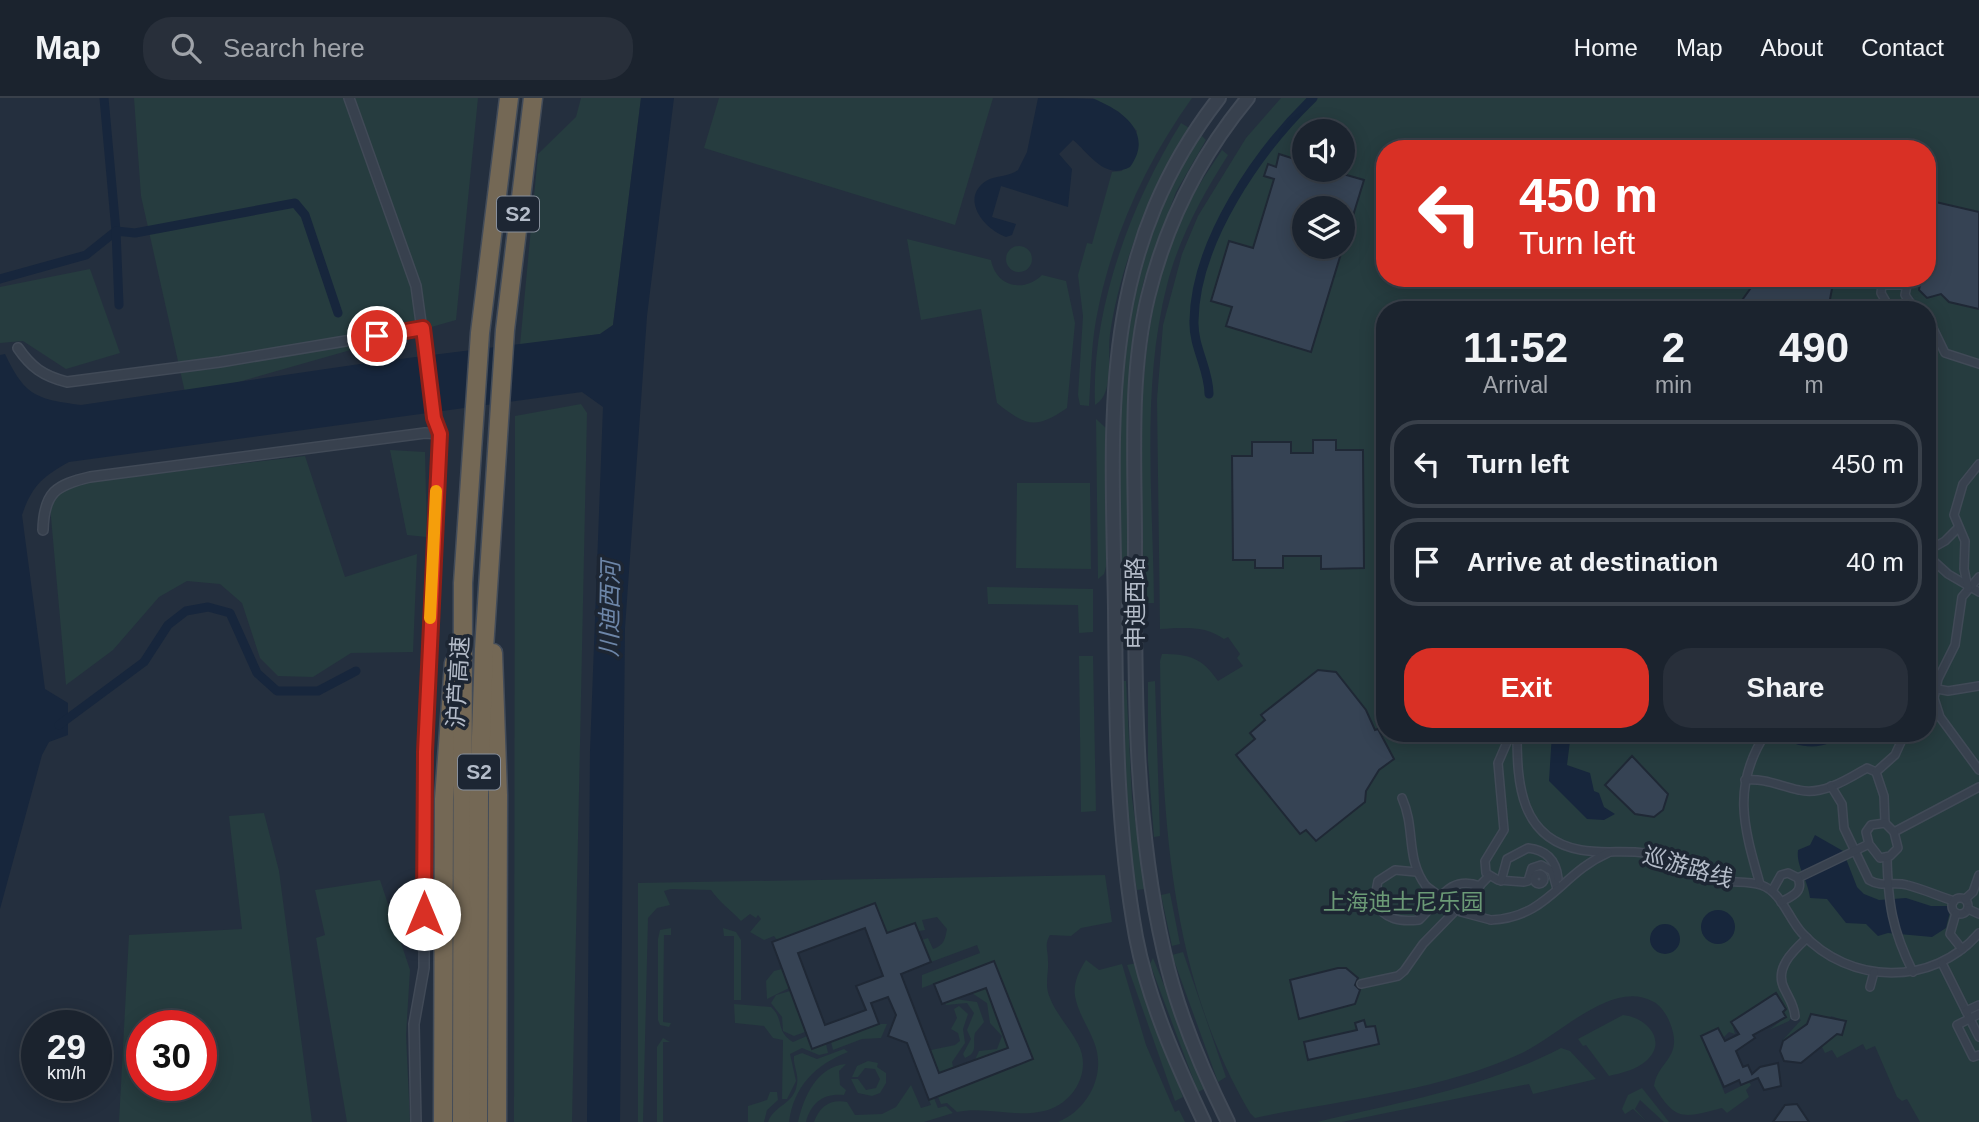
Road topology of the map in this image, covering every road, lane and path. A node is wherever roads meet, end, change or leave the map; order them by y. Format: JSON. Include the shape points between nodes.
{"nodes":[{"id":1,"x":349,"y":98,"type":"edge"},
{"id":2,"x":509,"y":98,"type":"edge"},
{"id":3,"x":533,"y":98,"type":"edge"},
{"id":4,"x":1219,"y":98,"type":"edge"},
{"id":5,"x":1248,"y":98,"type":"edge"},
{"id":6,"x":423,"y":328,"type":"junction"},
{"id":7,"x":1936,"y":334,"type":"edge"},
{"id":8,"x":18,"y":348,"type":"dead end"},
{"id":9,"x":1979,"y":364,"type":"edge"},
{"id":10,"x":440,"y":434,"type":"junction"},
{"id":11,"x":1979,"y":464,"type":"edge"},
{"id":12,"x":1958,"y":528,"type":"junction"},
{"id":13,"x":43,"y":530,"type":"dead end"},
{"id":14,"x":1936,"y":547,"type":"edge"},
{"id":15,"x":1936,"y":561,"type":"edge"},
{"id":16,"x":1979,"y":577,"type":"edge"},
{"id":17,"x":489,"y":581,"type":"junction"},
{"id":18,"x":463,"y":583,"type":"junction"},
{"id":19,"x":1968,"y":588,"type":"junction"},
{"id":20,"x":1979,"y":592,"type":"edge"},
{"id":21,"x":1936,"y":680,"type":"edge"},
{"id":22,"x":1979,"y":686,"type":"edge"},
{"id":23,"x":1936,"y":688,"type":"edge"},
{"id":24,"x":1936,"y":710,"type":"edge"},
{"id":25,"x":1510,"y":742,"type":"edge"},
{"id":26,"x":1515,"y":742,"type":"edge"},
{"id":27,"x":1761,"y":742,"type":"edge"},
{"id":28,"x":1901,"y":742,"type":"edge"},
{"id":29,"x":1979,"y":770,"type":"edge"},
{"id":30,"x":1876,"y":772,"type":"junction"},
{"id":31,"x":1745,"y":780,"type":"junction"},
{"id":32,"x":1831,"y":786,"type":"junction"},
{"id":33,"x":1979,"y":787,"type":"edge"},
{"id":34,"x":1402,"y":798,"type":"dead end"},
{"id":35,"x":1885,"y":823,"type":"junction"},
{"id":36,"x":1894,"y":832,"type":"junction"},
{"id":37,"x":1553,"y":839,"type":"junction"},
{"id":38,"x":1869,"y":844,"type":"junction"},
{"id":39,"x":1856,"y":849,"type":"junction"},
{"id":40,"x":1611,"y":851,"type":"junction"},
{"id":41,"x":1544,"y":852,"type":"junction"},
{"id":42,"x":1887,"y":857,"type":"junction"},
{"id":43,"x":1416,"y":872,"type":"junction"},
{"id":44,"x":1979,"y":875,"type":"edge"},
{"id":45,"x":1489,"y":876,"type":"junction"},
{"id":46,"x":1801,"y":876,"type":"junction"},
{"id":47,"x":1502,"y":881,"type":"junction"},
{"id":48,"x":1760,"y":884,"type":"junction"},
{"id":49,"x":1888,"y":885,"type":"junction"},
{"id":50,"x":1480,"y":886,"type":"junction"},
{"id":51,"x":1557,"y":889,"type":"junction"},
{"id":52,"x":1772,"y":891,"type":"junction"},
{"id":53,"x":1965,"y":899,"type":"junction"},
{"id":54,"x":1954,"y":901,"type":"junction"},
{"id":55,"x":1781,"y":902,"type":"junction"},
{"id":56,"x":1968,"y":909,"type":"junction"},
{"id":57,"x":1956,"y":913,"type":"junction"},
{"id":58,"x":1979,"y":914,"type":"edge"},
{"id":59,"x":1979,"y":933,"type":"edge"},
{"id":60,"x":1807,"y":938,"type":"junction"},
{"id":61,"x":1962,"y":949,"type":"junction"},
{"id":62,"x":1942,"y":963,"type":"junction"},
{"id":63,"x":1874,"y":972,"type":"junction"},
{"id":64,"x":1913,"y":972,"type":"junction"},
{"id":65,"x":1360,"y":984,"type":"dead end"},
{"id":66,"x":1870,"y":987,"type":"dead end"},
{"id":67,"x":1979,"y":1005,"type":"edge"},
{"id":68,"x":1979,"y":1014,"type":"edge"},
{"id":69,"x":1968,"y":1015,"type":"junction"},
{"id":70,"x":1796,"y":1016,"type":"dead end"},
{"id":71,"x":1979,"y":1037,"type":"edge"},
{"id":72,"x":1979,"y":1055,"type":"edge"},
{"id":73,"x":415,"y":1122,"type":"edge"},
{"id":74,"x":443,"y":1122,"type":"edge"},
{"id":75,"x":463,"y":1122,"type":"edge"},
{"id":76,"x":478,"y":1122,"type":"edge"},
{"id":77,"x":497,"y":1122,"type":"edge"},
{"id":78,"x":1204,"y":1122,"type":"edge"},
{"id":79,"x":1228,"y":1122,"type":"edge"}],
"edges":[{"from":1,"to":6,"type":"street","via":[[416,286]]},
{"from":2,"to":18,"type":"highway","name":"沪芦高速","number":"S2","via":[[480,333]]},
{"from":3,"to":17,"type":"highway","name":"沪芦高速","number":"S2","via":[[505,330]]},
{"from":4,"to":78,"type":"street","name":"申迪西路","via":[[1164,186],[1137,254],[1117,342],[1113,429],[1115,745],[1124,864],[1147,977]]},
{"from":5,"to":79,"type":"street","name":"申迪西路","via":[[1191,180],[1166,239],[1144,317],[1135,415],[1136,677],[1147,858],[1167,966],[1207,1080]]},
{"from":6,"to":8,"type":"street","via":[[67,382],[31,366]]},
{"from":6,"to":10,"type":"street"},
{"from":7,"to":9,"type":"street","via":[[1945,353]]},
{"from":10,"to":13,"type":"street","via":[[321,445],[90,477],[53,492],[43,514]]},
{"from":10,"to":73,"type":"street","via":[[425,752],[424,968],[414,1024]]},
{"from":11,"to":12,"type":"street","via":[[1963,484],[1954,515]]},
{"from":12,"to":14,"type":"street"},
{"from":12,"to":19,"type":"street","via":[[1967,551]]},
{"from":15,"to":19,"type":"street"},
{"from":16,"to":19,"type":"street"},
{"from":17,"to":76,"type":"highway","name":"沪芦高速","number":"S2","via":[[480,723]]},
{"from":17,"to":77,"type":"highway","name":"沪芦高速","number":"S2","via":[[498,784]]},
{"from":18,"to":74,"type":"highway","name":"沪芦高速","number":"S2","via":[[445,764]]},
{"from":18,"to":75,"type":"highway","name":"沪芦高速","number":"S2"},
{"from":19,"to":20,"type":"street"},
{"from":19,"to":21,"type":"street","via":[[1958,607],[1951,656]]},
{"from":22,"to":23,"type":"street"},
{"from":24,"to":29,"type":"street"},
{"from":25,"to":45,"type":"street","via":[[1499,763],[1504,830],[1485,861]]},
{"from":26,"to":37,"type":"street","name":"巡游路线","via":[[1519,792],[1534,823]]},
{"from":27,"to":31,"type":"street"},
{"from":28,"to":30,"type":"street","via":[[1895,755]]},
{"from":30,"to":32,"type":"street","via":[[1867,768]]},
{"from":30,"to":35,"type":"street","via":[[1884,796]]},
{"from":31,"to":32,"type":"street","via":[[1770,780],[1802,791]]},
{"from":31,"to":48,"type":"street","via":[[1745,826]]},
{"from":32,"to":39,"type":"street","via":[[1842,804],[1843,828]]},
{"from":33,"to":36,"type":"street"},
{"from":34,"to":43,"type":"street"},
{"from":35,"to":36,"type":"street"},
{"from":35,"to":38,"type":"street","via":[[1871,825],[1866,832]]},
{"from":36,"to":42,"type":"street","via":[[1898,848]]},
{"from":37,"to":40,"type":"street","name":"巡游路线","via":[[1581,850]]},
{"from":37,"to":41,"type":"street"},
{"from":38,"to":39,"type":"street"},
{"from":38,"to":42,"type":"street","via":[[1880,858]]},
{"from":39,"to":46,"type":"street"},
{"from":39,"to":49,"type":"street","via":[[1869,880]]},
{"from":40,"to":48,"type":"street","name":"巡游路线","via":[[1647,853],[1710,878]]},
{"from":40,"to":51,"type":"street","via":[[1582,867]]},
{"from":41,"to":47,"type":"street","via":[[1528,848],[1512,854],[1504,864]]},
{"from":41,"to":51,"type":"street","via":[[1557,869]]},
{"from":42,"to":49,"type":"street"},
{"from":43,"to":50,"type":"street","via":[[1395,870],[1378,881],[1374,902],[1380,912],[1389,918],[1419,920],[1442,891],[1466,883]]},
{"from":43,"to":51,"type":"street","bridge":true,"via":[[1426,886],[1461,912],[1491,920],[1527,913]]},
{"from":44,"to":53,"type":"street"},
{"from":45,"to":47,"type":"street"},
{"from":45,"to":50,"type":"street"},
{"from":46,"to":52,"type":"street","via":[[1781,875]]},
{"from":46,"to":55,"type":"street","via":[[1797,893]]},
{"from":47,"to":51,"type":"street","via":[[1531,880],[1532,868],[1547,867],[1556,877]]},
{"from":48,"to":52,"type":"street","name":"巡游路线"},
{"from":49,"to":54,"type":"street","via":[[1906,884]]},
{"from":49,"to":64,"type":"street","via":[[1896,937]]},
{"from":50,"to":65,"type":"street","via":[[1398,976]]},
{"from":52,"to":55,"type":"street","name":"巡游路线"},
{"from":53,"to":54,"type":"street"},
{"from":53,"to":56,"type":"street"},
{"from":54,"to":57,"type":"street"},
{"from":55,"to":60,"type":"street","name":"巡游路线"},
{"from":56,"to":57,"type":"street"},
{"from":56,"to":58,"type":"street"},
{"from":57,"to":61,"type":"street","via":[[1950,934]]},
{"from":59,"to":61,"type":"street","name":"巡游路线"},
{"from":60,"to":63,"type":"street","name":"巡游路线","via":[[1831,957]]},
{"from":60,"to":70,"type":"street","via":[[1787,958],[1782,975],[1781,983]]},
{"from":61,"to":62,"type":"street","name":"巡游路线"},
{"from":62,"to":64,"type":"street","name":"巡游路线"},
{"from":62,"to":69,"type":"street"},
{"from":63,"to":64,"type":"street","name":"巡游路线"},
{"from":63,"to":66,"type":"street"},
{"from":67,"to":69,"type":"street"},
{"from":68,"to":69,"type":"street"},
{"from":69,"to":71,"type":"street"},
{"from":69,"to":72,"type":"street","via":[[1957,1025],[1973,1058]]}]}
